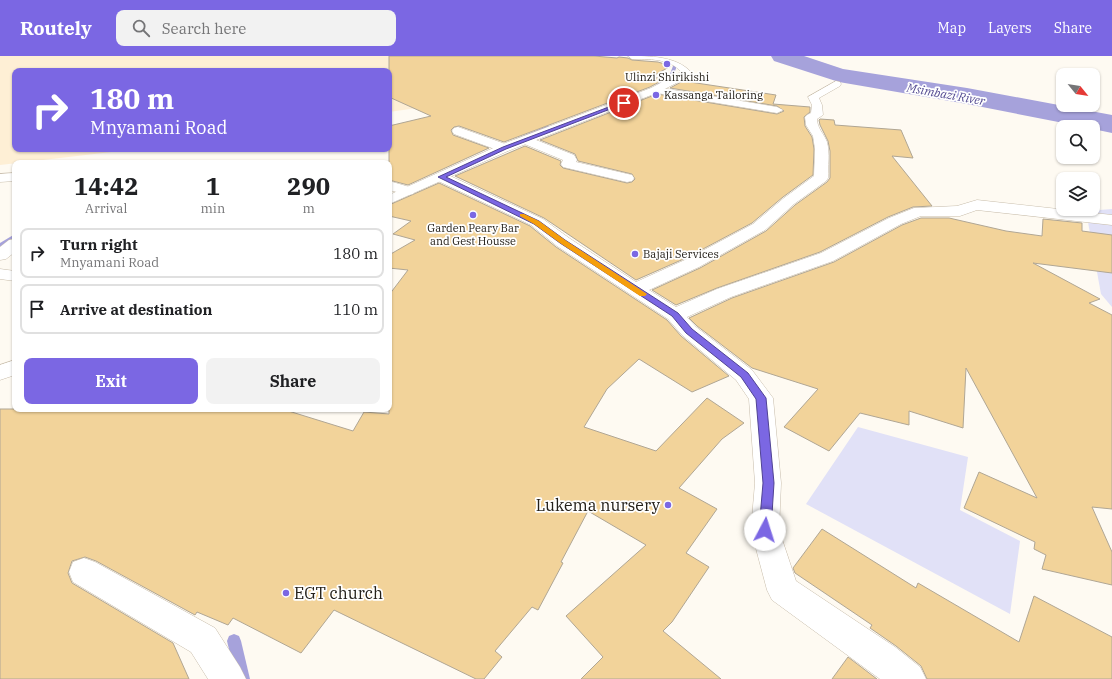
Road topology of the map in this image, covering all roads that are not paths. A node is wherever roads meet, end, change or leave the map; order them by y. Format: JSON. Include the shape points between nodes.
{"nodes":[{"id":1,"x":632,"y":56,"type":"edge"},
{"id":2,"x":836,"y":84,"type":"dead end"},
{"id":3,"x":655,"y":90,"type":"junction"},
{"id":4,"x":777,"y":110,"type":"dead end"},
{"id":5,"x":458,"y":131,"type":"dead end"},
{"id":6,"x":526,"y":140,"type":"junction"},
{"id":7,"x":504,"y":148,"type":"junction"},
{"id":8,"x":12,"y":177,"type":"edge"},
{"id":9,"x":441,"y":177,"type":"junction"},
{"id":10,"x":0,"y":178,"type":"edge"},
{"id":11,"x":627,"y":178,"type":"dead end"},
{"id":12,"x":392,"y":186,"type":"edge"},
{"id":13,"x":408,"y":191,"type":"junction"},
{"id":14,"x":392,"y":199,"type":"edge"},
{"id":15,"x":1112,"y":220,"type":"edge"},
{"id":16,"x":12,"y":246,"type":"edge"},
{"id":17,"x":0,"y":255,"type":"edge"},
{"id":18,"x":0,"y":274,"type":"edge"},
{"id":19,"x":12,"y":276,"type":"edge"},
{"id":20,"x":635,"y":289,"type":"junction"},
{"id":21,"x":675,"y":314,"type":"junction"},
{"id":22,"x":12,"y":368,"type":"edge"},
{"id":23,"x":0,"y":373,"type":"edge"},
{"id":24,"x":84,"y":572,"type":"dead end"},
{"id":25,"x":228,"y":679,"type":"edge"},
{"id":26,"x":908,"y":679,"type":"edge"}],
"edges":[{"from":1,"to":3,"type":"street","via":[[664,60],[684,67],[686,72],[683,76]]},
{"from":2,"to":20,"type":"street","via":[[813,97],[817,105],[817,114],[811,118],[811,126],[820,140],[822,178],[789,201],[759,227],[693,263]]},
{"from":3,"to":4,"type":"street"},
{"from":3,"to":6,"type":"street"},
{"from":5,"to":7,"type":"street"},
{"from":6,"to":7,"type":"street"},
{"from":6,"to":11,"type":"street","via":[[569,158],[568,164]]},
{"from":7,"to":9,"type":"street"},
{"from":8,"to":10,"type":"street"},
{"from":9,"to":13,"type":"street"},
{"from":9,"to":20,"type":"street","via":[[537,222],[562,242]]},
{"from":12,"to":13,"type":"street"},
{"from":13,"to":14,"type":"street"},
{"from":15,"to":21,"type":"street","via":[[977,205],[960,211],[920,211],[895,221],[827,257],[724,293]]},
{"from":16,"to":17,"type":"street"},
{"from":18,"to":19,"type":"street"},
{"from":20,"to":21,"type":"street"},
{"from":21,"to":26,"type":"street","via":[[689,331],[744,375],[761,398],[768,483],[765,530],[783,590]]},
{"from":22,"to":23,"type":"street"},
{"from":24,"to":25,"type":"street","via":[[203,640]]}]}
